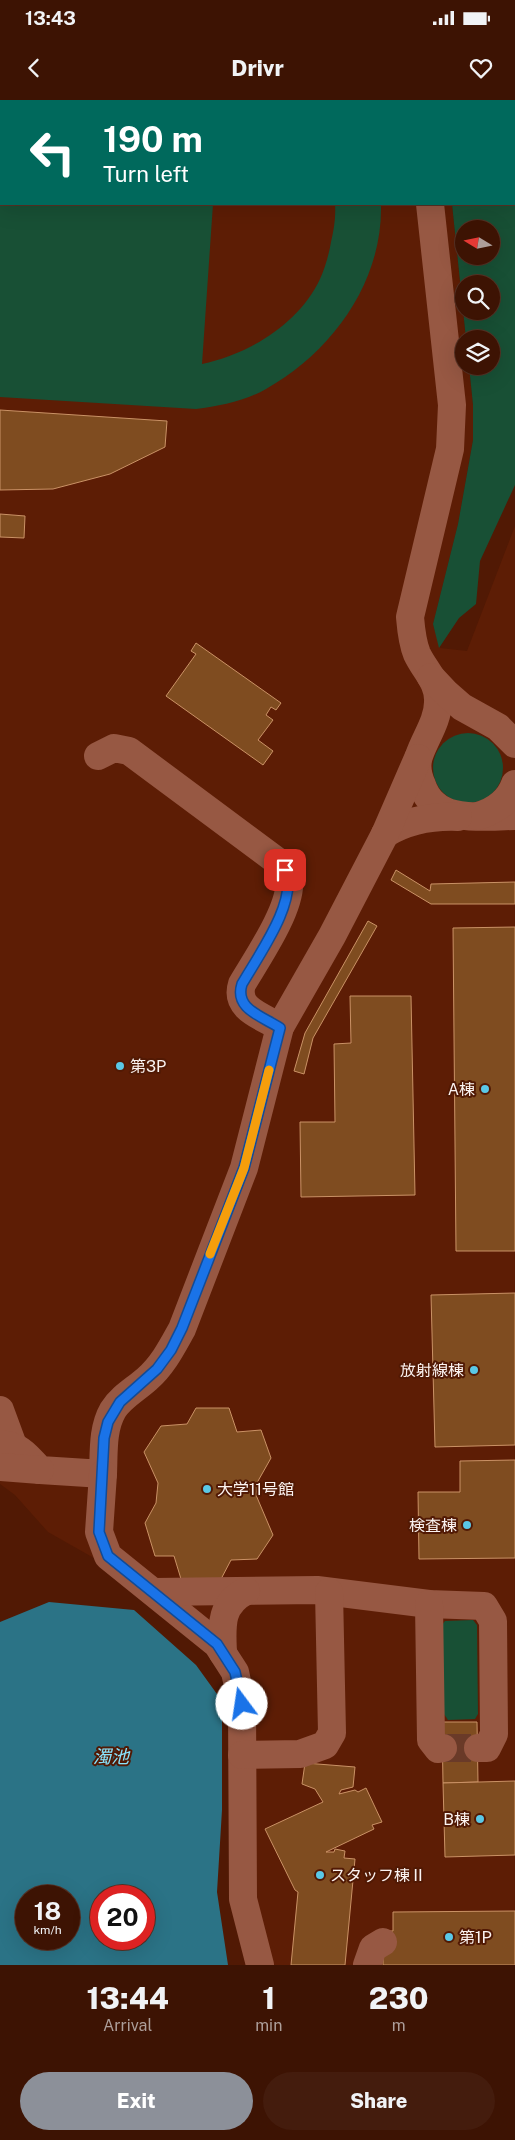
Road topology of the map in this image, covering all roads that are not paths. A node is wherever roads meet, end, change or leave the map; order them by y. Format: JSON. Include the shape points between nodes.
{"nodes":[{"id":1,"x":430,"y":205,"type":"edge"},
{"id":2,"x":432,"y":677,"type":"junction"},
{"id":3,"x":499,"y":730,"type":"edge"},
{"id":4,"x":515,"y":749,"type":"edge"},
{"id":5,"x":421,"y":750,"type":"junction"},
{"id":6,"x":98,"y":756,"type":"dead end"},
{"id":7,"x":515,"y":784,"type":"edge"},
{"id":8,"x":515,"y":816,"type":"edge"},
{"id":9,"x":472,"y":817,"type":"junction"},
{"id":10,"x":385,"y":834,"type":"junction"},
{"id":11,"x":280,"y":1028,"type":"junction"},
{"id":12,"x":0,"y":1410,"type":"edge"},
{"id":13,"x":5,"y":1453,"type":"edge"},
{"id":14,"x":103,"y":1474,"type":"junction"},
{"id":15,"x":246,"y":1591,"type":"junction"},
{"id":16,"x":154,"y":1592,"type":"junction"},
{"id":17,"x":329,"y":1592,"type":"junction"},
{"id":18,"x":429,"y":1604,"type":"junction"},
{"id":19,"x":223,"y":1653,"type":"junction"},
{"id":20,"x":443,"y":1748,"type":"dead end"},
{"id":21,"x":478,"y":1748,"type":"tunnel mouth"},
{"id":22,"x":242,"y":1755,"type":"junction"},
{"id":23,"x":383,"y":1942,"type":"dead end"},
{"id":24,"x":260,"y":1965,"type":"edge"},
{"id":25,"x":367,"y":1965,"type":"edge"}],
"edges":[{"from":1,"to":2,"type":"street","via":[[452,405],[450,450],[410,616],[417,654]]},
{"from":2,"to":3,"type":"street","via":[[462,707]]},
{"from":2,"to":5,"type":"street","via":[[439,703]]},
{"from":3,"to":4,"type":"street","via":[[510,739]]},
{"from":3,"to":5,"type":"street","via":[[466,716],[450,720],[435,729]]},
{"from":5,"to":9,"type":"street","via":[[418,775],[434,805],[449,814]]},
{"from":5,"to":10,"type":"street"},
{"from":6,"to":11,"type":"street","via":[[114,748],[128,751],[285,870],[289,879],[286,902],[239,994],[242,1004]]},
{"from":7,"to":9,"type":"street","via":[[500,806],[490,813]]},
{"from":8,"to":9,"type":"street"},
{"from":9,"to":10,"type":"street","via":[[422,819],[398,826]]},
{"from":10,"to":11,"type":"street"},
{"from":11,"to":14,"type":"street","via":[[244,1168],[182,1328],[157,1369],[113,1410],[104,1438]]},
{"from":12,"to":13,"type":"street"},
{"from":13,"to":14,"type":"street","via":[[40,1470]]},
{"from":14,"to":16,"type":"street","via":[[99,1532],[108,1556]]},
{"from":15,"to":16,"type":"street"},
{"from":15,"to":17,"type":"street"},
{"from":15,"to":19,"type":"street","via":[[236,1596],[227,1608],[222,1626]]},
{"from":16,"to":19,"type":"street","via":[[217,1644]]},
{"from":17,"to":18,"type":"street"},
{"from":17,"to":22,"type":"street","via":[[332,1734],[325,1745],[300,1754]]},
{"from":18,"to":20,"type":"street","via":[[431,1740],[438,1749]]},
{"from":18,"to":21,"type":"street","via":[[484,1606],[493,1620],[494,1734],[487,1748]]},
{"from":19,"to":22,"type":"street","via":[[235,1672],[242,1704]]},
{"from":22,"to":24,"type":"street","via":[[243,1900]]},
{"from":23,"to":25,"type":"street","via":[[373,1948]]}]}
